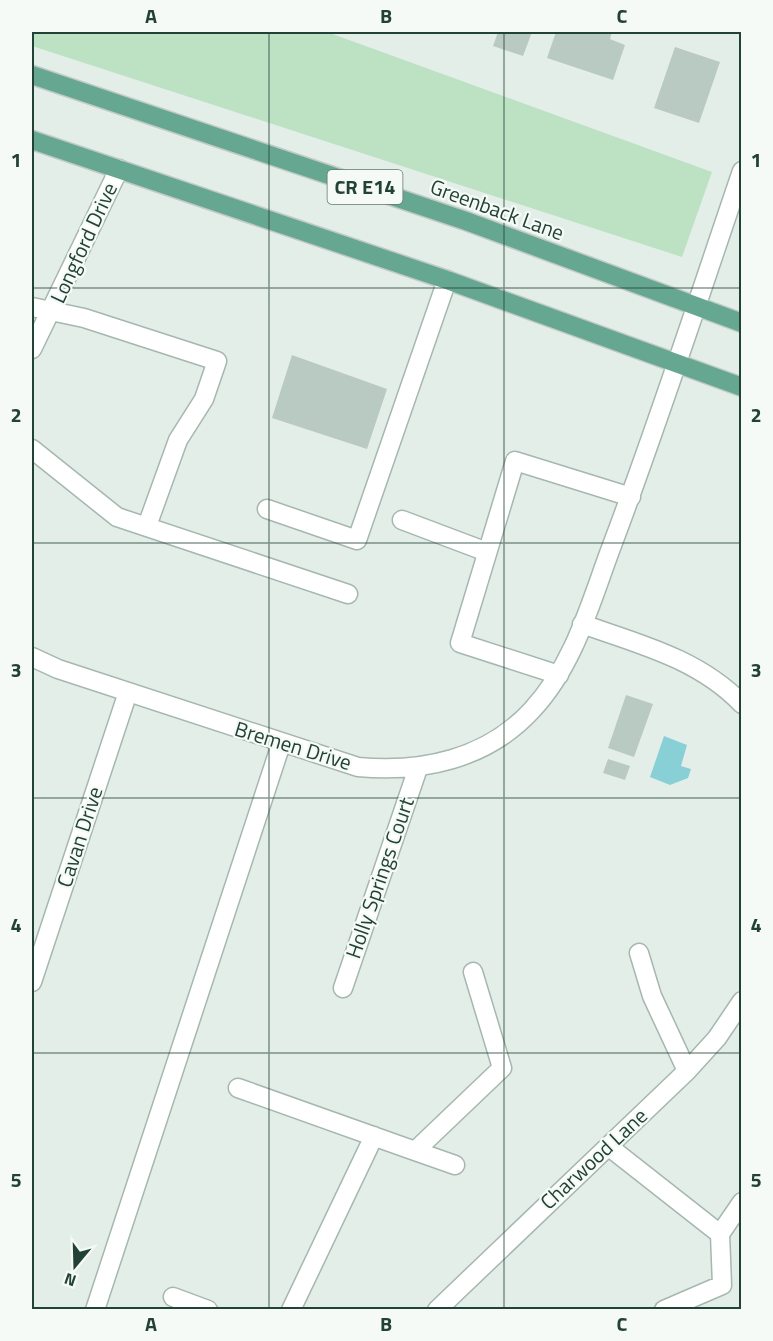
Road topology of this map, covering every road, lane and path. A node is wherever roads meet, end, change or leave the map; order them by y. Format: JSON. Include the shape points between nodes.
{"nodes":[{"id":1,"x":32,"y":75,"type":"edge"},
{"id":2,"x":32,"y":140,"type":"edge"},
{"id":3,"x":119,"y":170,"type":"junction"},
{"id":4,"x":741,"y":171,"type":"edge"},
{"id":5,"x":447,"y":280,"type":"junction"},
{"id":6,"x":32,"y":307,"type":"edge"},
{"id":7,"x":695,"y":307,"type":"junction"},
{"id":8,"x":52,"y":312,"type":"junction"},
{"id":9,"x":741,"y":323,"type":"edge"},
{"id":10,"x":32,"y":349,"type":"edge"},
{"id":11,"x":676,"y":364,"type":"junction"},
{"id":12,"x":741,"y":387,"type":"edge"},
{"id":13,"x":32,"y":448,"type":"edge"},
{"id":14,"x":631,"y":497,"type":"junction"},
{"id":15,"x":267,"y":509,"type":"dead end"},
{"id":16,"x":402,"y":520,"type":"dead end"},
{"id":17,"x":147,"y":526,"type":"junction"},
{"id":18,"x":488,"y":552,"type":"junction"},
{"id":19,"x":348,"y":594,"type":"dead end"},
{"id":20,"x":582,"y":624,"type":"junction"},
{"id":21,"x":32,"y":657,"type":"edge"},
{"id":22,"x":559,"y":675,"type":"junction"},
{"id":23,"x":128,"y":692,"type":"junction"},
{"id":24,"x":741,"y":704,"type":"edge"},
{"id":25,"x":281,"y":744,"type":"junction"},
{"id":26,"x":418,"y":768,"type":"junction"},
{"id":27,"x":639,"y":953,"type":"dead end"},
{"id":28,"x":473,"y":972,"type":"dead end"},
{"id":29,"x":32,"y":982,"type":"edge"},
{"id":30,"x":343,"y":988,"type":"dead end"},
{"id":31,"x":741,"y":1001,"type":"edge"},
{"id":32,"x":687,"y":1071,"type":"junction"},
{"id":33,"x":238,"y":1088,"type":"dead end"},
{"id":34,"x":374,"y":1136,"type":"junction"},
{"id":35,"x":608,"y":1146,"type":"junction"},
{"id":36,"x":415,"y":1151,"type":"junction"},
{"id":37,"x":455,"y":1165,"type":"dead end"},
{"id":38,"x":741,"y":1202,"type":"edge"},
{"id":39,"x":720,"y":1234,"type":"junction"},
{"id":40,"x":173,"y":1297,"type":"dead end"},
{"id":41,"x":440,"y":1308,"type":"edge"},
{"id":42,"x":95,"y":1310,"type":"edge"},
{"id":43,"x":208,"y":1310,"type":"edge"},
{"id":44,"x":291,"y":1310,"type":"edge"},
{"id":45,"x":664,"y":1310,"type":"edge"}],
"edges":[{"from":1,"to":7,"type":"main road","name":"Greenback Lane","number":"CR E14","via":[[466,221]]},
{"from":2,"to":3,"type":"main road"},
{"from":3,"to":5,"type":"main road"},
{"from":3,"to":8,"type":"street","name":"Longford Drive"},
{"from":4,"to":7,"type":"street","name":"Bremen Drive"},
{"from":5,"to":11,"type":"main road"},
{"from":5,"to":15,"type":"street","via":[[357,540]]},
{"from":6,"to":8,"type":"street"},
{"from":7,"to":9,"type":"main road","name":"Greenback Lane","number":"CR E14"},
{"from":7,"to":11,"type":"street","name":"Bremen Drive"},
{"from":8,"to":10,"type":"street","name":"Longford Drive"},
{"from":8,"to":17,"type":"street","via":[[84,318],[216,362],[204,399],[178,440]]},
{"from":11,"to":12,"type":"main road"},
{"from":11,"to":14,"type":"street","name":"Bremen Drive"},
{"from":13,"to":17,"type":"street","via":[[117,517]]},
{"from":14,"to":18,"type":"street","via":[[515,461]]},
{"from":14,"to":20,"type":"street","name":"Bremen Drive"},
{"from":16,"to":18,"type":"street"},
{"from":17,"to":19,"type":"street"},
{"from":18,"to":22,"type":"street","via":[[460,643]]},
{"from":20,"to":22,"type":"street","name":"Bremen Drive"},
{"from":20,"to":24,"type":"street","via":[[678,658],[708,675]]},
{"from":21,"to":23,"type":"street","name":"Bremen Drive"},
{"from":22,"to":26,"type":"street","name":"Bremen Drive","via":[[532,711],[491,743],[460,758]]},
{"from":23,"to":25,"type":"street","name":"Bremen Drive"},
{"from":23,"to":29,"type":"street","name":"Cavan Drive"},
{"from":25,"to":26,"type":"street","name":"Bremen Drive","via":[[358,767]]},
{"from":25,"to":42,"type":"street"},
{"from":26,"to":30,"type":"street","name":"Holly Springs Court"},
{"from":27,"to":32,"type":"street","via":[[652,996]]},
{"from":28,"to":36,"type":"street","via":[[502,1068]]},
{"from":31,"to":32,"type":"street","name":"Charwood Lane","via":[[717,1038]]},
{"from":32,"to":35,"type":"street","name":"Charwood Lane"},
{"from":33,"to":34,"type":"street"},
{"from":34,"to":36,"type":"street"},
{"from":34,"to":44,"type":"street"},
{"from":35,"to":39,"type":"street"},
{"from":35,"to":41,"type":"street","name":"Charwood Lane"},
{"from":36,"to":37,"type":"street"},
{"from":38,"to":39,"type":"street"},
{"from":39,"to":45,"type":"street","via":[[722,1285]]},
{"from":40,"to":43,"type":"street"}]}
